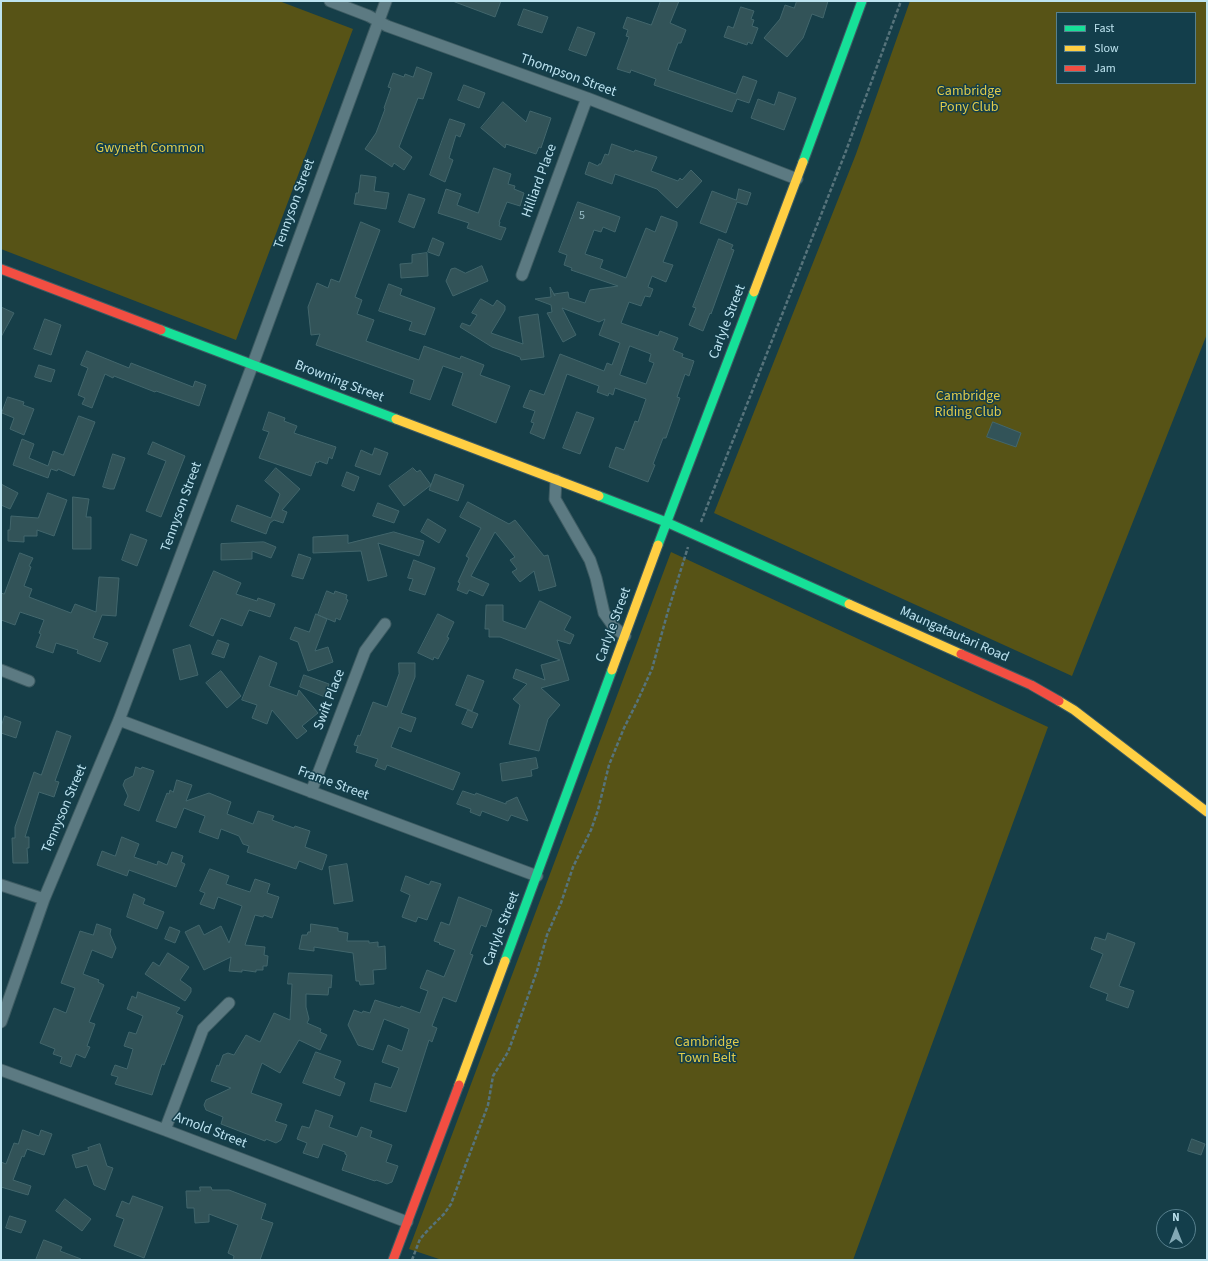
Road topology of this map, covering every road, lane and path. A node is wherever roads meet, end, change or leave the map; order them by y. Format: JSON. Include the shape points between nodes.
{"nodes":[{"id":1,"x":330,"y":1,"type":"edge"},
{"id":2,"x":386,"y":1,"type":"edge"},
{"id":3,"x":862,"y":1,"type":"edge"},
{"id":4,"x":901,"y":1,"type":"edge"},
{"id":5,"x":378,"y":21,"type":"junction"},
{"id":6,"x":587,"y":98,"type":"junction"},
{"id":7,"x":797,"y":179,"type":"junction"},
{"id":8,"x":1,"y":269,"type":"edge"},
{"id":9,"x":522,"y":275,"type":"dead end"},
{"id":10,"x":252,"y":364,"type":"junction"},
{"id":11,"x":556,"y":480,"type":"junction"},
{"id":12,"x":666,"y":522,"type":"junction"},
{"id":13,"x":701,"y":523,"type":"dead end"},
{"id":14,"x":689,"y":545,"type":"dead end"},
{"id":15,"x":385,"y":624,"type":"dead end"},
{"id":16,"x":625,"y":636,"type":"junction"},
{"id":17,"x":1,"y":670,"type":"edge"},
{"id":18,"x":30,"y":681,"type":"dead end"},
{"id":19,"x":119,"y":720,"type":"junction"},
{"id":20,"x":311,"y":792,"type":"junction"},
{"id":21,"x":1207,"y":812,"type":"edge"},
{"id":22,"x":537,"y":876,"type":"junction"},
{"id":23,"x":1,"y":885,"type":"edge"},
{"id":24,"x":44,"y":899,"type":"junction"},
{"id":25,"x":229,"y":1003,"type":"dead end"},
{"id":26,"x":1,"y":1022,"type":"edge"},
{"id":27,"x":1,"y":1070,"type":"edge"},
{"id":28,"x":165,"y":1130,"type":"junction"},
{"id":29,"x":408,"y":1222,"type":"junction"},
{"id":30,"x":394,"y":1260,"type":"edge"},
{"id":31,"x":412,"y":1260,"type":"edge"}],
"edges":[{"from":1,"to":5,"type":"street","name":"Thompson Street"},
{"from":2,"to":5,"type":"street","name":"Tennyson Street"},
{"from":3,"to":7,"type":"street","name":"Carlyle Street"},
{"from":4,"to":13,"type":"path","via":[[846,151]]},
{"from":5,"to":6,"type":"street","name":"Thompson Street"},
{"from":5,"to":10,"type":"street","name":"Tennyson Street"},
{"from":6,"to":7,"type":"street","name":"Thompson Street"},
{"from":6,"to":9,"type":"street","name":"Hilliard Place"},
{"from":7,"to":12,"type":"street","name":"Carlyle Street"},
{"from":8,"to":10,"type":"street","name":"Browning Street"},
{"from":10,"to":11,"type":"street","name":"Browning Street"},
{"from":10,"to":19,"type":"street","name":"Tennyson Street"},
{"from":11,"to":12,"type":"street","name":"Browning Street"},
{"from":11,"to":16,"type":"street","via":[[555,499],[590,560],[604,613],[614,627]]},
{"from":12,"to":16,"type":"street","name":"Carlyle Street"},
{"from":12,"to":21,"type":"street","name":"Maungatautari Road","via":[[1031,685],[1074,710]]},
{"from":14,"to":31,"type":"path","via":[[652,669],[609,765],[591,830],[546,934],[537,971],[508,1052],[493,1076],[488,1105],[451,1204],[420,1239]]},
{"from":15,"to":20,"type":"street","name":"Swift Place","via":[[366,651]]},
{"from":16,"to":22,"type":"street","name":"Carlyle Street"},
{"from":17,"to":18,"type":"street"},
{"from":19,"to":20,"type":"street","name":"Frame Street"},
{"from":19,"to":24,"type":"street","name":"Tennyson Street"},
{"from":20,"to":22,"type":"street","name":"Frame Street"},
{"from":22,"to":29,"type":"street","name":"Carlyle Street"},
{"from":23,"to":24,"type":"street"},
{"from":24,"to":26,"type":"street","name":"Tennyson Street"},
{"from":25,"to":28,"type":"street","via":[[203,1029]]},
{"from":27,"to":28,"type":"street","name":"Arnold Street"},
{"from":28,"to":29,"type":"street","name":"Arnold Street"},
{"from":29,"to":30,"type":"street","name":"Carlyle Street"}]}
